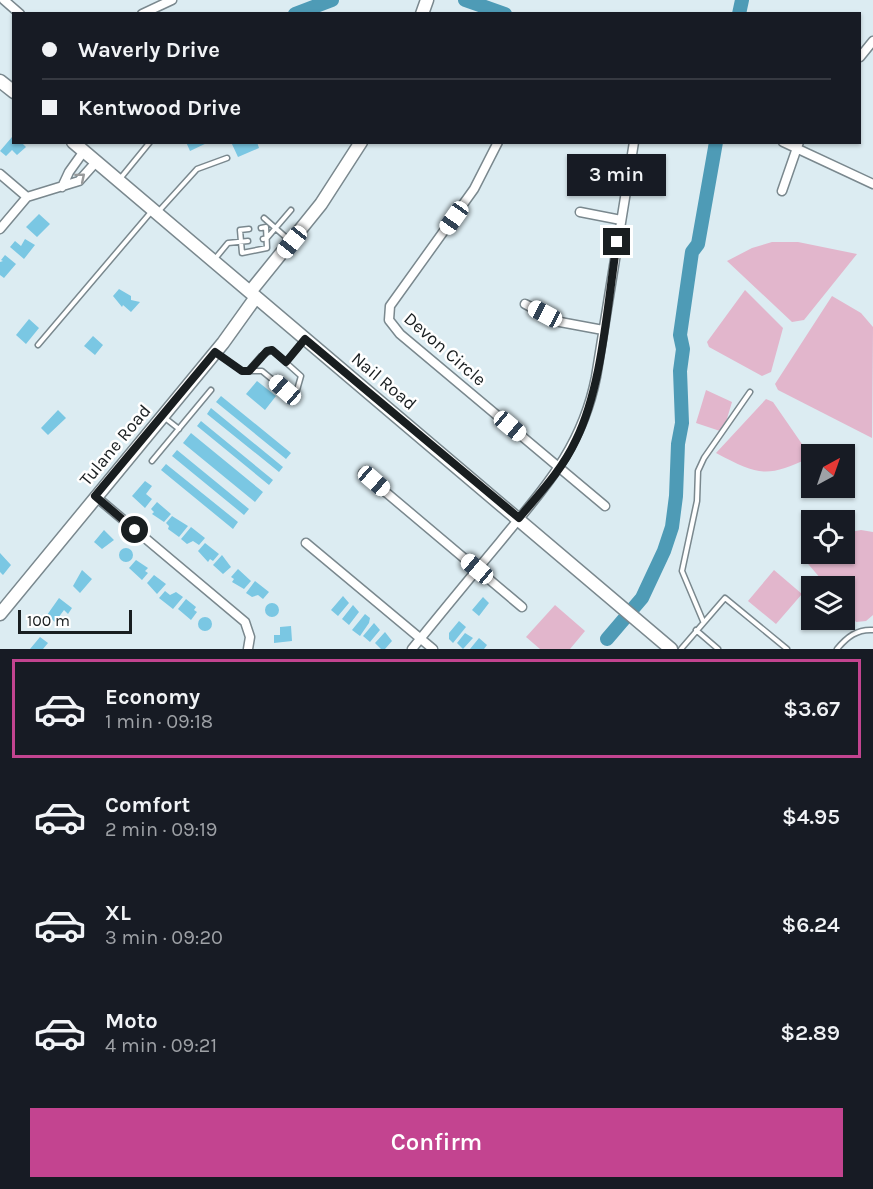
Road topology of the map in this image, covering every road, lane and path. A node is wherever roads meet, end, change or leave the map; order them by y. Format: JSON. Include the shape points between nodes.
{"nodes":[{"id":1,"x":4,"y":0,"type":"edge"},
{"id":2,"x":172,"y":0,"type":"edge"},
{"id":3,"x":18,"y":12,"type":"edge"},
{"id":4,"x":146,"y":12,"type":"edge"},
{"id":5,"x":873,"y":41,"type":"edge"},
{"id":6,"x":861,"y":56,"type":"edge"},
{"id":7,"x":0,"y":81,"type":"edge"},
{"id":8,"x":12,"y":90,"type":"edge"},
{"id":9,"x":75,"y":144,"type":"edge"},
{"id":10,"x":148,"y":144,"type":"edge"},
{"id":11,"x":360,"y":144,"type":"edge"},
{"id":12,"x":497,"y":144,"type":"edge"},
{"id":13,"x":634,"y":144,"type":"edge"},
{"id":14,"x":797,"y":146,"type":"edge"},
{"id":15,"x":84,"y":151,"type":"junction"},
{"id":16,"x":227,"y":158,"type":"dead end"},
{"id":17,"x":96,"y":162,"type":"junction"},
{"id":18,"x":0,"y":174,"type":"edge"},
{"id":19,"x":119,"y":180,"type":"junction"},
{"id":20,"x":873,"y":184,"type":"edge"},
{"id":21,"x":62,"y":186,"type":"junction"},
{"id":22,"x":782,"y":191,"type":"dead end"},
{"id":23,"x":27,"y":197,"type":"junction"},
{"id":24,"x":291,"y":210,"type":"dead end"},
{"id":25,"x":155,"y":211,"type":"junction"},
{"id":26,"x":580,"y":212,"type":"dead end"},
{"id":27,"x":264,"y":218,"type":"dead end"},
{"id":28,"x":621,"y":220,"type":"junction"},
{"id":29,"x":261,"y":228,"type":"dead end"},
{"id":30,"x":276,"y":228,"type":"junction"},
{"id":31,"x":249,"y":229,"type":"dead end"},
{"id":32,"x":0,"y":230,"type":"edge"},
{"id":33,"x":265,"y":239,"type":"junction"},
{"id":34,"x":249,"y":241,"type":"dead end"},
{"id":35,"x":292,"y":242,"type":"junction"},
{"id":36,"x":241,"y":243,"type":"junction"},
{"id":37,"x":213,"y":261,"type":"junction"},
{"id":38,"x":253,"y":295,"type":"junction"},
{"id":39,"x":525,"y":304,"type":"dead end"},
{"id":40,"x":603,"y":330,"type":"junction"},
{"id":41,"x":305,"y":339,"type":"junction"},
{"id":42,"x":38,"y":345,"type":"dead end"},
{"id":43,"x":215,"y":352,"type":"junction"},
{"id":44,"x":286,"y":362,"type":"junction"},
{"id":45,"x":249,"y":371,"type":"junction"},
{"id":46,"x":211,"y":390,"type":"dead end"},
{"id":47,"x":750,"y":392,"type":"dead end"},
{"id":48,"x":162,"y":416,"type":"junction"},
{"id":49,"x":179,"y":429,"type":"junction"},
{"id":50,"x":152,"y":461,"type":"dead end"},
{"id":51,"x":560,"y":468,"type":"junction"},
{"id":52,"x":363,"y":472,"type":"dead end"},
{"id":53,"x":95,"y":496,"type":"junction"},
{"id":54,"x":605,"y":506,"type":"dead end"},
{"id":55,"x":519,"y":518,"type":"junction"},
{"id":56,"x":306,"y":543,"type":"dead end"},
{"id":57,"x":477,"y":569,"type":"junction"},
{"id":58,"x":522,"y":607,"type":"dead end"},
{"id":59,"x":1,"y":611,"type":"edge"},
{"id":60,"x":703,"y":621,"type":"junction"},
{"id":61,"x":696,"y":630,"type":"junction"},
{"id":62,"x":873,"y":630,"type":"edge"},
{"id":63,"x":420,"y":638,"type":"junction"},
{"id":64,"x":248,"y":649,"type":"edge"},
{"id":65,"x":412,"y":649,"type":"edge"},
{"id":66,"x":433,"y":649,"type":"edge"},
{"id":67,"x":671,"y":649,"type":"edge"},
{"id":68,"x":681,"y":649,"type":"edge"},
{"id":69,"x":717,"y":649,"type":"edge"},
{"id":70,"x":787,"y":649,"type":"edge"},
{"id":71,"x":837,"y":649,"type":"edge"}],
"edges":[{"from":1,"to":3,"type":"street"},
{"from":2,"to":4,"type":"street"},
{"from":5,"to":6,"type":"street"},
{"from":7,"to":8,"type":"street"},
{"from":9,"to":15,"type":"street","name":"Nail Road"},
{"from":10,"to":19,"type":"lane"},
{"from":11,"to":35,"type":"street","name":"Tulane Road"},
{"from":12,"to":51,"type":"street","name":"Devon Circle","via":[[474,189],[390,306],[388,317],[400,334]]},
{"from":13,"to":28,"type":"street"},
{"from":14,"to":20,"type":"street"},
{"from":14,"to":22,"type":"street"},
{"from":15,"to":17,"type":"street","name":"Nail Road"},
{"from":15,"to":21,"type":"street"},
{"from":16,"to":25,"type":"lane","via":[[197,169]]},
{"from":17,"to":19,"type":"street","name":"Nail Road"},
{"from":21,"to":17,"type":"street","one_way":true,"via":[[78,181]]},
{"from":18,"to":23,"type":"street"},
{"from":19,"to":25,"type":"street","name":"Nail Road"},
{"from":21,"to":23,"type":"street"},
{"from":23,"to":32,"type":"street"},
{"from":24,"to":30,"type":"lane"},
{"from":25,"to":37,"type":"street","name":"Nail Road"},
{"from":25,"to":42,"type":"lane"},
{"from":26,"to":28,"type":"street"},
{"from":27,"to":30,"type":"lane"},
{"from":28,"to":40,"type":"street"},
{"from":29,"to":33,"type":"lane","via":[[266,227]]},
{"from":30,"to":33,"type":"lane"},
{"from":30,"to":35,"type":"lane"},
{"from":31,"to":36,"type":"lane","via":[[240,230]]},
{"from":33,"to":36,"type":"lane","via":[[267,248],[242,253]]},
{"from":34,"to":36,"type":"lane"},
{"from":35,"to":38,"type":"street","name":"Tulane Road"},
{"from":36,"to":37,"type":"lane","via":[[228,243]]},
{"from":37,"to":38,"type":"street","name":"Nail Road"},
{"from":38,"to":41,"type":"street","name":"Nail Road"},
{"from":38,"to":43,"type":"street","name":"Tulane Road"},
{"from":39,"to":40,"type":"street","via":[[560,322]]},
{"from":40,"to":51,"type":"street","via":[[587,412]]},
{"from":41,"to":44,"type":"lane"},
{"from":41,"to":55,"type":"street","name":"Nail Road"},
{"from":43,"to":45,"type":"lane","via":[[242,371]]},
{"from":43,"to":48,"type":"street","name":"Tulane Road"},
{"from":44,"to":45,"type":"lane","via":[[272,350],[267,351]]},
{"from":44,"to":45,"type":"lane","via":[[301,376],[297,390],[292,392],[262,371]]},
{"from":46,"to":49,"type":"lane"},
{"from":47,"to":60,"type":"lane","via":[[698,471],[682,571]]},
{"from":48,"to":49,"type":"lane"},
{"from":48,"to":53,"type":"street","name":"Tulane Road"},
{"from":49,"to":50,"type":"lane"},
{"from":51,"to":54,"type":"street"},
{"from":51,"to":55,"type":"street"},
{"from":52,"to":57,"type":"street"},
{"from":53,"to":59,"type":"street","name":"Tulane Road"},
{"from":53,"to":64,"type":"street","via":[[245,622],[250,637]]},
{"from":55,"to":57,"type":"street"},
{"from":55,"to":67,"type":"street","name":"Nail Road"},
{"from":56,"to":63,"type":"street"},
{"from":57,"to":58,"type":"street"},
{"from":57,"to":63,"type":"street"},
{"from":60,"to":61,"type":"lane"},
{"from":60,"to":70,"type":"lane","via":[[725,598]]},
{"from":61,"to":68,"type":"lane"},
{"from":61,"to":69,"type":"lane"},
{"from":62,"to":71,"type":"lane","via":[[862,630]]},
{"from":63,"to":65,"type":"street"},
{"from":63,"to":66,"type":"street"}]}
